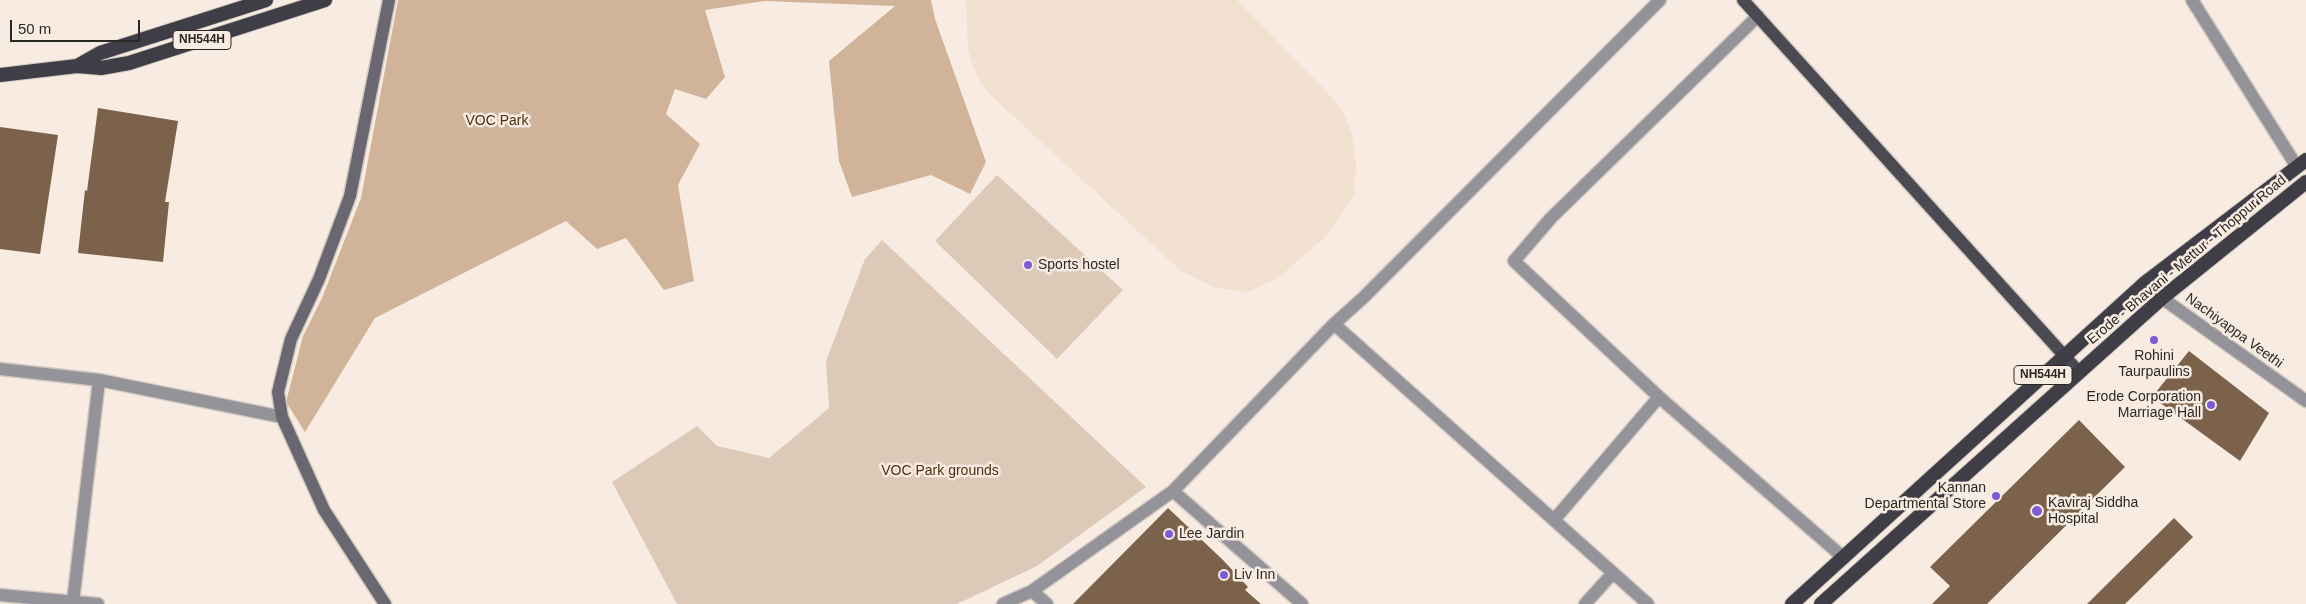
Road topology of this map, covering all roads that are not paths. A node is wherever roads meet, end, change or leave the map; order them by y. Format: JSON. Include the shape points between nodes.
{"nodes":[{"id":1,"x":266,"y":0,"type":"edge"},
{"id":2,"x":325,"y":0,"type":"edge"},
{"id":3,"x":389,"y":0,"type":"edge"},
{"id":4,"x":1660,"y":0,"type":"edge"},
{"id":5,"x":1743,"y":0,"type":"edge"},
{"id":6,"x":2192,"y":0,"type":"edge"},
{"id":7,"x":1758,"y":16,"type":"junction"},
{"id":8,"x":77,"y":66,"type":"junction"},
{"id":9,"x":0,"y":75,"type":"edge"},
{"id":10,"x":2301,"y":163,"type":"edge"},
{"id":11,"x":2306,"y":182,"type":"edge"},
{"id":12,"x":2146,"y":282,"type":"junction"},
{"id":13,"x":2162,"y":298,"type":"junction"},
{"id":14,"x":1334,"y":324,"type":"junction"},
{"id":15,"x":2063,"y":356,"type":"junction"},
{"id":16,"x":0,"y":369,"type":"edge"},
{"id":17,"x":2079,"y":372,"type":"junction"},
{"id":18,"x":98,"y":380,"type":"junction"},
{"id":19,"x":1659,"y":397,"type":"junction"},
{"id":20,"x":2306,"y":401,"type":"edge"},
{"id":21,"x":282,"y":417,"type":"junction"},
{"id":22,"x":1173,"y":491,"type":"junction"},
{"id":23,"x":1554,"y":520,"type":"junction"},
{"id":24,"x":1844,"y":558,"type":"junction"},
{"id":25,"x":1614,"y":573,"type":"junction"},
{"id":26,"x":1032,"y":591,"type":"junction"},
{"id":27,"x":0,"y":595,"type":"edge"},
{"id":28,"x":56,"y":602,"type":"edge"},
{"id":29,"x":73,"y":602,"type":"junction"},
{"id":30,"x":98,"y":604,"type":"edge"},
{"id":31,"x":385,"y":604,"type":"edge"},
{"id":32,"x":1003,"y":604,"type":"edge"},
{"id":33,"x":1047,"y":604,"type":"edge"},
{"id":34,"x":1302,"y":604,"type":"edge"},
{"id":35,"x":1585,"y":604,"type":"edge"},
{"id":36,"x":1648,"y":604,"type":"edge"},
{"id":37,"x":1792,"y":604,"type":"edge"},
{"id":38,"x":1820,"y":604,"type":"edge"}],
"edges":[{"from":1,"to":8,"type":"highway","number":"NH544H","via":[[100,53]]},
{"from":2,"to":8,"type":"highway","number":"NH544H","via":[[129,63],[101,68]]},
{"from":3,"to":21,"type":"main road","via":[[350,196],[319,279],[291,339],[278,392]]},
{"from":4,"to":14,"type":"street"},
{"from":5,"to":7,"type":"main road"},
{"from":6,"to":10,"type":"street"},
{"from":7,"to":15,"type":"main road"},
{"from":7,"to":19,"type":"street","via":[[1551,218],[1514,261]]},
{"from":8,"to":9,"type":"highway","number":"NH544H"},
{"from":10,"to":12,"type":"highway","name":"Erode - Bhavani - Mettur - Thoppur Road","number":"NH544H"},
{"from":11,"to":13,"type":"highway","name":"Erode - Bhavani - Mettur - Thoppur Road","number":"NH544H"},
{"from":12,"to":13,"type":"street","name":"Nachiyappa Veethi"},
{"from":12,"to":15,"type":"highway","name":"Erode - Bhavani - Mettur - Thoppur Road","number":"NH544H"},
{"from":13,"to":17,"type":"highway","name":"Erode - Bhavani - Mettur - Thoppur Road","number":"NH544H"},
{"from":13,"to":20,"type":"street","name":"Nachiyappa Veethi"},
{"from":14,"to":22,"type":"street"},
{"from":14,"to":23,"type":"street"},
{"from":15,"to":17,"type":"main road"},
{"from":15,"to":24,"type":"highway","name":"Erode - Bhavani - Mettur - Thoppur Road","number":"NH544H"},
{"from":16,"to":18,"type":"street"},
{"from":17,"to":38,"type":"highway","name":"Erode - Bhavani - Mettur - Thoppur Road","number":"NH544H"},
{"from":18,"to":21,"type":"street"},
{"from":18,"to":29,"type":"street"},
{"from":19,"to":23,"type":"street"},
{"from":19,"to":24,"type":"street"},
{"from":21,"to":31,"type":"main road","via":[[324,510]]},
{"from":22,"to":26,"type":"street"},
{"from":22,"to":34,"type":"street"},
{"from":23,"to":25,"type":"street"},
{"from":24,"to":37,"type":"highway","name":"Erode - Bhavani - Mettur - Thoppur Road","number":"NH544H"},
{"from":25,"to":35,"type":"street"},
{"from":25,"to":36,"type":"street"},
{"from":26,"to":32,"type":"street"},
{"from":26,"to":33,"type":"street"},
{"from":27,"to":28,"type":"street"},
{"from":28,"to":29,"type":"street"},
{"from":29,"to":30,"type":"street"}]}
